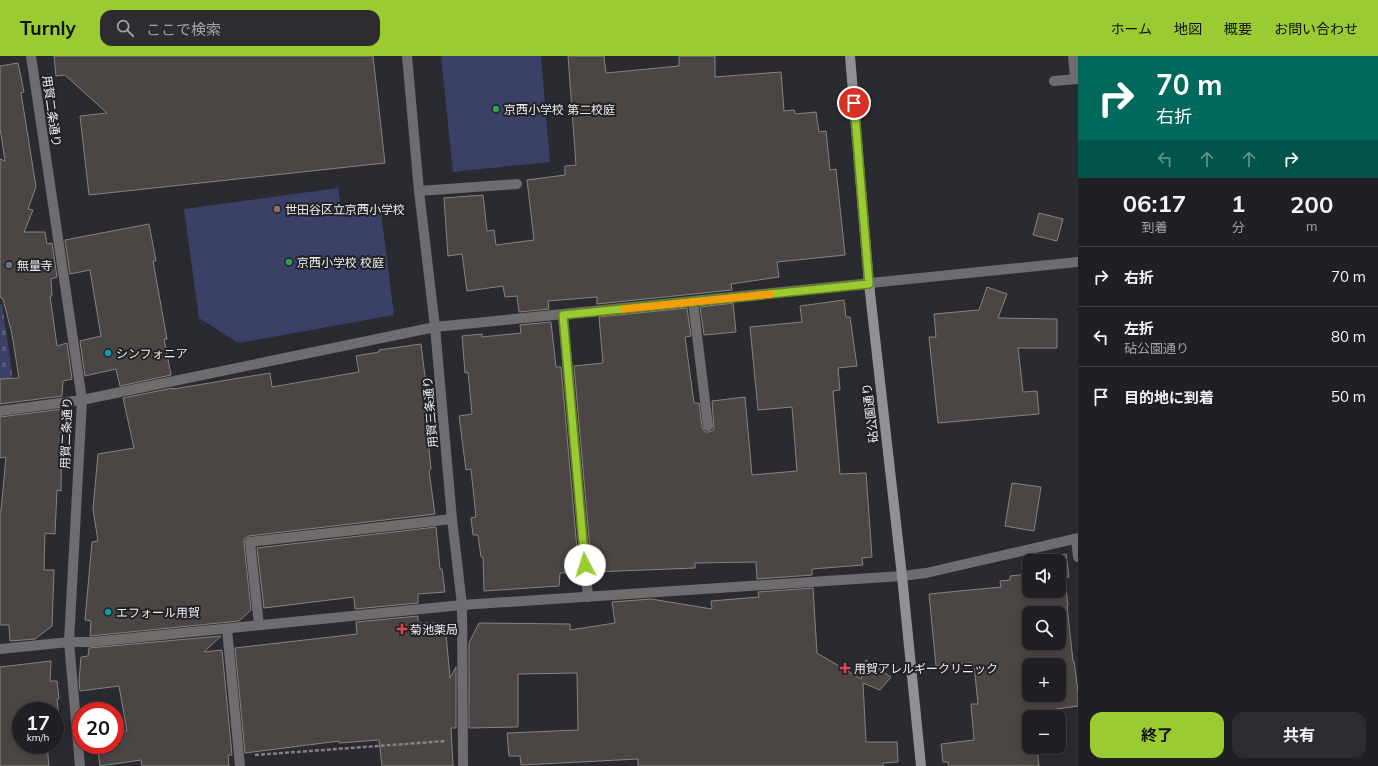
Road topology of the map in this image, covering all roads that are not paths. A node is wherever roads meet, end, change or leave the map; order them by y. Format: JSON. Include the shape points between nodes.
{"nodes":[{"id":1,"x":31,"y":56,"type":"edge"},
{"id":2,"x":407,"y":56,"type":"edge"},
{"id":3,"x":850,"y":56,"type":"edge"},
{"id":4,"x":1073,"y":56,"type":"edge"},
{"id":5,"x":1077,"y":79,"type":"edge"},
{"id":6,"x":1054,"y":81,"type":"dead end"},
{"id":7,"x":517,"y":184,"type":"dead end"},
{"id":8,"x":419,"y":191,"type":"junction"},
{"id":9,"x":1078,"y":262,"type":"edge"},
{"id":10,"x":869,"y":284,"type":"junction"},
{"id":11,"x":693,"y":302,"type":"junction"},
{"id":12,"x":563,"y":315,"type":"junction"},
{"id":13,"x":435,"y":327,"type":"junction"},
{"id":14,"x":82,"y":400,"type":"junction"},
{"id":15,"x":0,"y":411,"type":"edge"},
{"id":16,"x":708,"y":426,"type":"dead end"},
{"id":17,"x":452,"y":519,"type":"junction"},
{"id":18,"x":1077,"y":538,"type":"edge"},
{"id":19,"x":1078,"y":557,"type":"edge"},
{"id":20,"x":902,"y":576,"type":"junction"},
{"id":21,"x":588,"y":597,"type":"junction"},
{"id":22,"x":462,"y":605,"type":"junction"},
{"id":23,"x":259,"y":625,"type":"junction"},
{"id":24,"x":227,"y":629,"type":"junction"},
{"id":25,"x":69,"y":642,"type":"junction"},
{"id":26,"x":0,"y":649,"type":"edge"},
{"id":27,"x":240,"y":761,"type":"edge"},
{"id":28,"x":80,"y":766,"type":"edge"},
{"id":29,"x":463,"y":766,"type":"edge"},
{"id":30,"x":921,"y":766,"type":"edge"}],
"edges":[{"from":1,"to":14,"type":"street","name":"用賀二条通り"},
{"from":2,"to":8,"type":"street","name":"用賀三条通り"},
{"from":3,"to":10,"type":"street","name":"砧公園通り"},
{"from":4,"to":5,"type":"street"},
{"from":5,"to":6,"type":"street"},
{"from":7,"to":8,"type":"street"},
{"from":8,"to":13,"type":"street","name":"用賀三条通り"},
{"from":9,"to":10,"type":"street"},
{"from":10,"to":11,"type":"street"},
{"from":10,"to":20,"type":"street","name":"砧公園通り"},
{"from":11,"to":12,"type":"street"},
{"from":11,"to":16,"type":"street"},
{"from":12,"to":13,"type":"street"},
{"from":12,"to":21,"type":"street"},
{"from":13,"to":14,"type":"street"},
{"from":13,"to":17,"type":"street","name":"用賀三条通り"},
{"from":14,"to":15,"type":"street"},
{"from":14,"to":25,"type":"street","name":"用賀二条通り"},
{"from":17,"to":22,"type":"street","name":"用賀三条通り"},
{"from":17,"to":23,"type":"street","via":[[250,542]]},
{"from":18,"to":19,"type":"street"},
{"from":18,"to":20,"type":"street","via":[[926,573]]},
{"from":20,"to":21,"type":"street"},
{"from":20,"to":30,"type":"street","name":"砧公園通り"},
{"from":21,"to":22,"type":"street"},
{"from":22,"to":23,"type":"street"},
{"from":22,"to":29,"type":"street","name":"用賀三条通り"},
{"from":23,"to":24,"type":"street"},
{"from":24,"to":25,"type":"street"},
{"from":24,"to":27,"type":"street"},
{"from":25,"to":26,"type":"street"},
{"from":25,"to":28,"type":"street","name":"用賀二条通り"}]}
